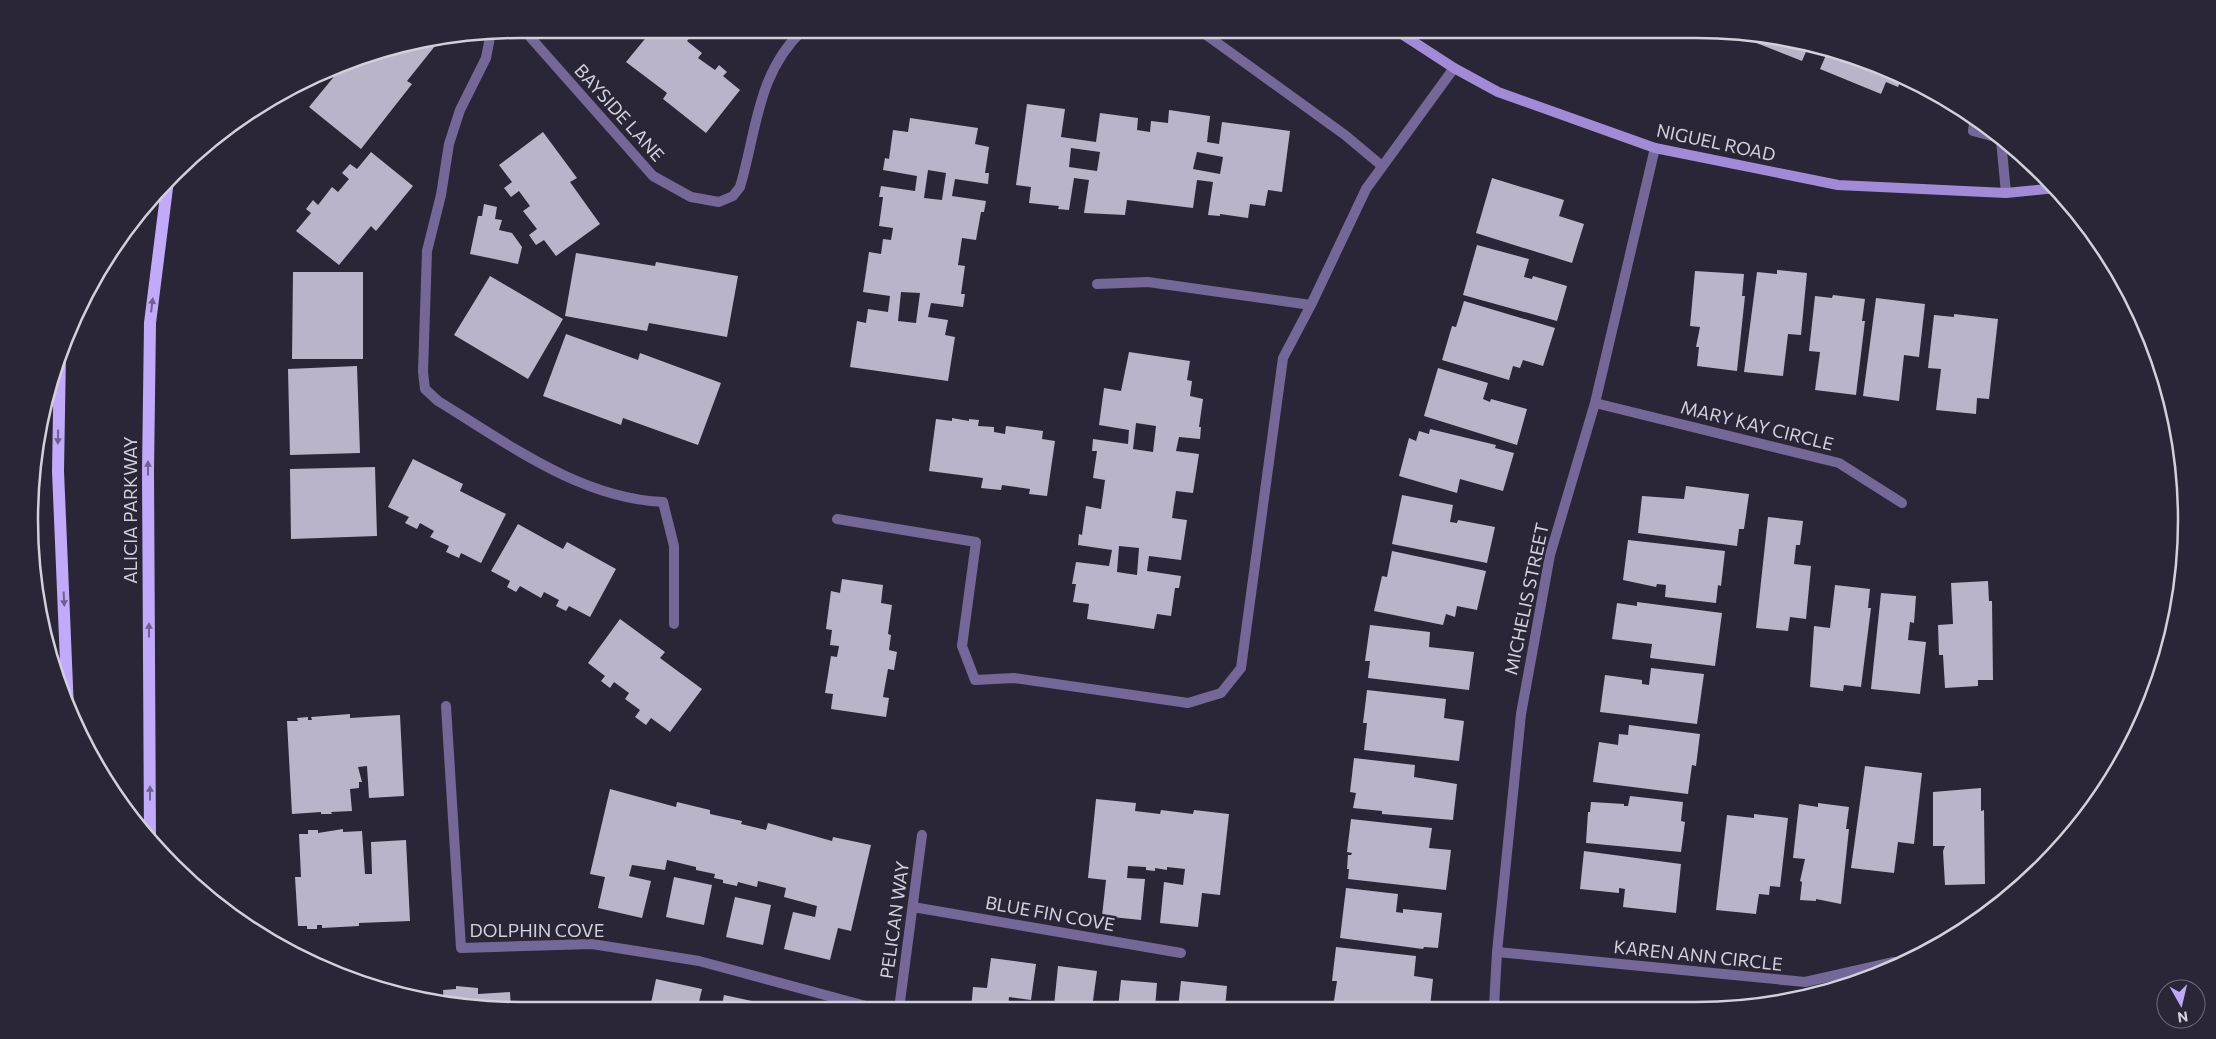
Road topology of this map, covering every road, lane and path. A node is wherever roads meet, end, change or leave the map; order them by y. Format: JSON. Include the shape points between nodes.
{"nodes":[{"id":1,"x":531,"y":38,"type":"edge"},
{"id":2,"x":797,"y":38,"type":"edge"},
{"id":3,"x":1210,"y":38,"type":"edge"},
{"id":4,"x":1408,"y":38,"type":"edge"},
{"id":5,"x":490,"y":39,"type":"edge"},
{"id":6,"x":1454,"y":68,"type":"junction"},
{"id":7,"x":1974,"y":126,"type":"edge"},
{"id":8,"x":1987,"y":135,"type":"edge"},
{"id":9,"x":1655,"y":148,"type":"junction"},
{"id":10,"x":2003,"y":148,"type":"edge"},
{"id":11,"x":1382,"y":166,"type":"junction"},
{"id":12,"x":2047,"y":189,"type":"edge"},
{"id":13,"x":166,"y":192,"type":"edge"},
{"id":14,"x":2006,"y":193,"type":"junction"},
{"id":15,"x":1097,"y":284,"type":"dead end"},
{"id":16,"x":1311,"y":305,"type":"junction"},
{"id":17,"x":60,"y":376,"type":"edge"},
{"id":18,"x":1595,"y":403,"type":"junction"},
{"id":19,"x":1902,"y":503,"type":"dead end"},
{"id":20,"x":837,"y":519,"type":"dead end"},
{"id":21,"x":674,"y":624,"type":"dead end"},
{"id":22,"x":67,"y":685,"type":"edge"},
{"id":23,"x":446,"y":706,"type":"dead end"},
{"id":24,"x":150,"y":829,"type":"edge"},
{"id":25,"x":922,"y":835,"type":"dead end"},
{"id":26,"x":914,"y":908,"type":"junction"},
{"id":27,"x":1497,"y":952,"type":"junction"},
{"id":28,"x":1181,"y":953,"type":"dead end"},
{"id":29,"x":1881,"y":965,"type":"edge"},
{"id":30,"x":851,"y":1002,"type":"edge"},
{"id":31,"x":900,"y":1002,"type":"edge"},
{"id":32,"x":1494,"y":1002,"type":"edge"}],
"edges":[{"from":1,"to":2,"type":"street","name":"BAYSIDE LANE","via":[[653,176],[691,197],[719,202],[733,196],[740,187],[757,112],[769,76]]},
{"from":3,"to":11,"type":"street","via":[[1345,135]]},
{"from":4,"to":6,"type":"main road","name":"NIGUEL ROAD"},
{"from":5,"to":21,"type":"street","via":[[486,58],[460,110],[449,144],[427,251],[425,389],[438,402],[569,480],[639,501],[662,502],[674,546]]},
{"from":6,"to":9,"type":"main road","name":"NIGUEL ROAD","via":[[1498,92]]},
{"from":6,"to":11,"type":"street"},
{"from":7,"to":8,"type":"street","via":[[1973,131]]},
{"from":9,"to":14,"type":"main road","name":"NIGUEL ROAD","via":[[1838,185]]},
{"from":9,"to":18,"type":"street","name":"MICHELIS STREET"},
{"from":10,"to":14,"type":"street"},
{"from":11,"to":16,"type":"street","via":[[1366,189]]},
{"from":12,"to":14,"type":"main road","name":"NIGUEL ROAD"},
{"from":24,"to":13,"type":"main road","name":"ALICIA PARKWAY","one_way":true,"via":[[150,323]]},
{"from":15,"to":16,"type":"street","via":[[1148,282]]},
{"from":16,"to":20,"type":"street","via":[[1283,358],[1241,668],[1221,693],[1188,703],[1014,678],[975,680],[962,646],[976,542]]},
{"from":17,"to":22,"type":"main road","one_way":true,"via":[[58,471]]},
{"from":18,"to":19,"type":"street","name":"MARY KAY CIRCLE","via":[[1839,463]]},
{"from":18,"to":27,"type":"street","name":"MICHELIS STREET","via":[[1550,554],[1521,714]]},
{"from":23,"to":30,"type":"street","name":"DOLPHIN COVE","via":[[461,948],[592,944],[699,961]]},
{"from":25,"to":26,"type":"street","name":"PELICAN WAY"},
{"from":26,"to":28,"type":"street","name":"BLUE FIN COVE"},
{"from":26,"to":31,"type":"street","name":"PELICAN WAY"},
{"from":27,"to":29,"type":"street","name":"KAREN ANN CIRCLE","via":[[1805,982]]},
{"from":27,"to":32,"type":"street","name":"MICHELIS STREET"}]}
